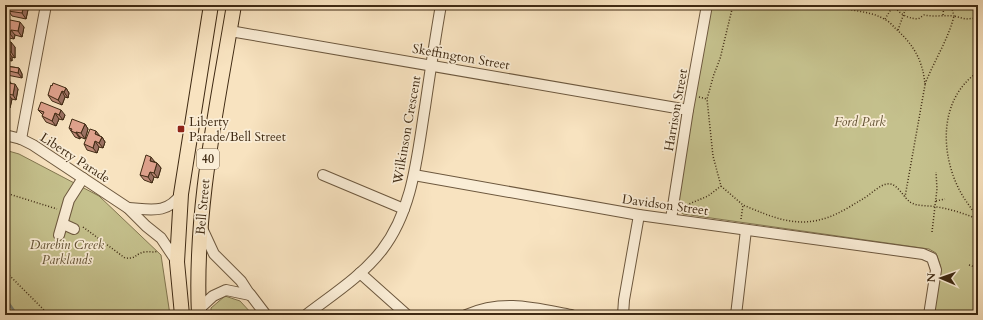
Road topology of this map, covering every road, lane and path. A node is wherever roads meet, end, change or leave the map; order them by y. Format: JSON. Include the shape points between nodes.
{"nodes":[{"id":1,"x":46,"y":5,"type":"edge"},
{"id":2,"x":211,"y":5,"type":"edge"},
{"id":3,"x":234,"y":5,"type":"edge"},
{"id":4,"x":441,"y":5,"type":"edge"},
{"id":5,"x":707,"y":5,"type":"edge"},
{"id":6,"x":732,"y":5,"type":"edge"},
{"id":7,"x":834,"y":5,"type":"edge"},
{"id":8,"x":907,"y":5,"type":"edge"},
{"id":9,"x":944,"y":5,"type":"edge"},
{"id":10,"x":951,"y":5,"type":"edge"},
{"id":11,"x":893,"y":6,"type":"edge"},
{"id":12,"x":943,"y":15,"type":"junction"},
{"id":13,"x":902,"y":16,"type":"junction"},
{"id":14,"x":954,"y":16,"type":"junction"},
{"id":15,"x":978,"y":18,"type":"edge"},
{"id":16,"x":885,"y":19,"type":"junction"},
{"id":17,"x":898,"y":30,"type":"junction"},
{"id":18,"x":230,"y":31,"type":"junction"},
{"id":19,"x":431,"y":65,"type":"junction"},
{"id":20,"x":978,"y":72,"type":"edge"},
{"id":21,"x":925,"y":85,"type":"junction"},
{"id":22,"x":688,"y":110,"type":"junction"},
{"id":23,"x":191,"y":127,"type":"junction"},
{"id":24,"x":213,"y":133,"type":"junction"},
{"id":25,"x":5,"y":134,"type":"edge"},
{"id":26,"x":21,"y":139,"type":"junction"},
{"id":27,"x":936,"y":172,"type":"dead end"},
{"id":28,"x":324,"y":175,"type":"dead end"},
{"id":29,"x":414,"y":175,"type":"junction"},
{"id":30,"x":83,"y":178,"type":"junction"},
{"id":31,"x":721,"y":186,"type":"junction"},
{"id":32,"x":5,"y":194,"type":"edge"},
{"id":33,"x":181,"y":194,"type":"junction"},
{"id":34,"x":905,"y":197,"type":"junction"},
{"id":35,"x":945,"y":199,"type":"dead end"},
{"id":36,"x":936,"y":201,"type":"junction"},
{"id":37,"x":936,"y":206,"type":"junction"},
{"id":38,"x":128,"y":208,"type":"junction"},
{"id":39,"x":404,"y":210,"type":"junction"},
{"id":40,"x":66,"y":212,"type":"junction"},
{"id":41,"x":640,"y":215,"type":"junction"},
{"id":42,"x":671,"y":215,"type":"junction"},
{"id":43,"x":978,"y":219,"type":"edge"},
{"id":44,"x":63,"y":224,"type":"junction"},
{"id":45,"x":200,"y":224,"type":"junction"},
{"id":46,"x":74,"y":229,"type":"dead end"},
{"id":47,"x":746,"y":230,"type":"junction"},
{"id":48,"x":932,"y":232,"type":"dead end"},
{"id":49,"x":59,"y":235,"type":"dead end"},
{"id":50,"x":161,"y":238,"type":"junction"},
{"id":51,"x":177,"y":262,"type":"junction"},
{"id":52,"x":969,"y":265,"type":"dead end"},
{"id":53,"x":978,"y":268,"type":"edge"},
{"id":54,"x":5,"y":271,"type":"edge"},
{"id":55,"x":360,"y":273,"type":"junction"},
{"id":56,"x":250,"y":294,"type":"junction"},
{"id":57,"x":199,"y":312,"type":"edge"},
{"id":58,"x":49,"y":315,"type":"edge"},
{"id":59,"x":182,"y":315,"type":"edge"},
{"id":60,"x":266,"y":315,"type":"edge"},
{"id":61,"x":306,"y":315,"type":"edge"},
{"id":62,"x":406,"y":315,"type":"edge"},
{"id":63,"x":466,"y":315,"type":"edge"},
{"id":64,"x":571,"y":315,"type":"edge"},
{"id":65,"x":623,"y":315,"type":"edge"},
{"id":66,"x":736,"y":315,"type":"edge"},
{"id":67,"x":928,"y":315,"type":"edge"}],
"edges":[{"from":1,"to":26,"type":"street"},
{"from":2,"to":23,"type":"highway","name":"Bell Street","number":"40"},
{"from":3,"to":18,"type":"highway","name":"Bell Street","number":"40"},
{"from":4,"to":19,"type":"street","name":"Wilkinson Crescent"},
{"from":5,"to":22,"type":"street","name":"Harrison Street"},
{"from":6,"to":31,"type":"path","via":[[720,59],[707,99],[713,156]]},
{"from":7,"to":16,"type":"path"},
{"from":8,"to":13,"type":"path"},
{"from":9,"to":12,"type":"path"},
{"from":10,"to":14,"type":"path"},
{"from":11,"to":13,"type":"path"},
{"from":11,"to":16,"type":"path"},
{"from":12,"to":13,"type":"path","via":[[924,15],[918,19]]},
{"from":12,"to":14,"type":"path"},
{"from":13,"to":17,"type":"path"},
{"from":14,"to":15,"type":"path"},
{"from":14,"to":21,"type":"path"},
{"from":16,"to":17,"type":"path"},
{"from":17,"to":21,"type":"path","via":[[917,53],[924,72]]},
{"from":18,"to":19,"type":"street","name":"Skeffington Street"},
{"from":18,"to":24,"type":"highway","name":"Bell Street","number":"40"},
{"from":19,"to":22,"type":"street","name":"Skeffington Street"},
{"from":19,"to":29,"type":"street","name":"Wilkinson Crescent"},
{"from":20,"to":43,"type":"path","via":[[952,103],[948,115],[946,142],[956,182]]},
{"from":21,"to":34,"type":"path"},
{"from":22,"to":42,"type":"street","name":"Harrison Street"},
{"from":23,"to":24,"type":"highway"},
{"from":23,"to":33,"type":"highway","name":"Bell Street","number":"40"},
{"from":24,"to":45,"type":"highway","name":"Bell Street","number":"40"},
{"from":25,"to":26,"type":"street","name":"Liberty Parade"},
{"from":26,"to":30,"type":"street","name":"Liberty Parade"},
{"from":27,"to":36,"type":"path"},
{"from":28,"to":39,"type":"street"},
{"from":29,"to":39,"type":"street","name":"Wilkinson Crescent"},
{"from":29,"to":41,"type":"street","name":"Davidson Street"},
{"from":30,"to":38,"type":"street","name":"Liberty Parade"},
{"from":30,"to":40,"type":"street"},
{"from":31,"to":34,"type":"path","via":[[743,205],[778,220],[794,222],[810,222],[829,217],[889,183]]},
{"from":31,"to":42,"type":"path","via":[[708,196]]},
{"from":32,"to":40,"type":"path"},
{"from":33,"to":38,"type":"street","name":"Liberty Parade","via":[[167,207],[152,210]]},
{"from":33,"to":51,"type":"highway","name":"Bell Street","number":"40"},
{"from":34,"to":37,"type":"path","via":[[920,205]]},
{"from":35,"to":36,"type":"path"},
{"from":36,"to":37,"type":"path"},
{"from":37,"to":43,"type":"path"},
{"from":37,"to":48,"type":"path"},
{"from":38,"to":50,"type":"street","name":"Liberty Parade"},
{"from":39,"to":55,"type":"street","name":"Wilkinson Crescent","via":[[382,251]]},
{"from":40,"to":44,"type":"street"},
{"from":40,"to":50,"type":"path","via":[[125,258],[133,259],[145,252],[155,252],[160,249]]},
{"from":41,"to":42,"type":"street","name":"Davidson Street"},
{"from":41,"to":65,"type":"street"},
{"from":42,"to":47,"type":"street","name":"Davidson Street"},
{"from":44,"to":46,"type":"street"},
{"from":44,"to":49,"type":"street"},
{"from":45,"to":56,"type":"street","via":[[214,254],[241,281]]},
{"from":45,"to":57,"type":"highway","name":"Bell Street","number":"40"},
{"from":47,"to":66,"type":"street"},
{"from":47,"to":67,"type":"street","name":"Davidson Street","via":[[914,251],[932,258],[936,270]]},
{"from":50,"to":51,"type":"street","name":"Liberty Parade"},
{"from":51,"to":59,"type":"highway","name":"Bell Street","number":"40"},
{"from":52,"to":53,"type":"path"},
{"from":54,"to":58,"type":"path"},
{"from":55,"to":61,"type":"street","name":"Wilkinson Crescent"},
{"from":55,"to":62,"type":"street"},
{"from":56,"to":57,"type":"street","via":[[226,290],[213,296]]},
{"from":56,"to":60,"type":"street"},
{"from":63,"to":64,"type":"street","via":[[493,307],[512,305]]}]}
